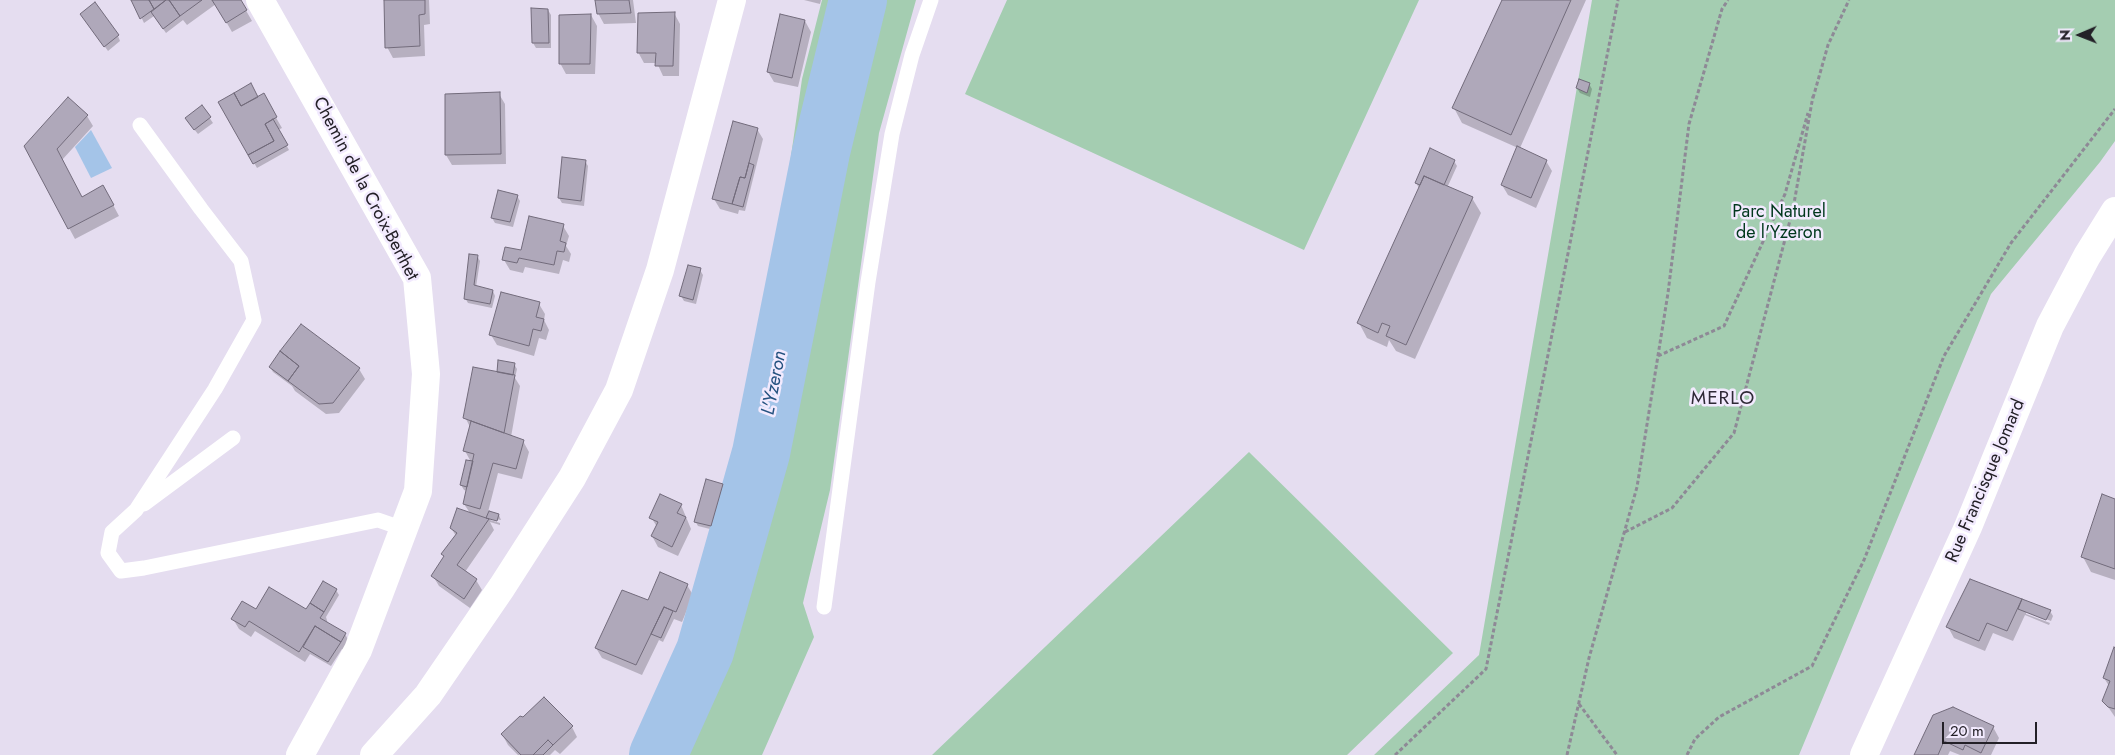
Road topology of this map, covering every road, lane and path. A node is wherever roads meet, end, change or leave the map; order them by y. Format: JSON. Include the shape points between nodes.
{"nodes":[{"id":1,"x":260,"y":0,"type":"edge"},
{"id":2,"x":732,"y":0,"type":"edge"},
{"id":3,"x":931,"y":0,"type":"edge"},
{"id":4,"x":1618,"y":0,"type":"edge"},
{"id":5,"x":1728,"y":0,"type":"edge"},
{"id":6,"x":1849,"y":0,"type":"edge"},
{"id":7,"x":1813,"y":96,"type":"junction"},
{"id":8,"x":2115,"y":109,"type":"edge"},
{"id":9,"x":140,"y":125,"type":"dead end"},
{"id":10,"x":2115,"y":211,"type":"edge"},
{"id":11,"x":1658,"y":356,"type":"junction"},
{"id":12,"x":233,"y":438,"type":"dead end"},
{"id":13,"x":136,"y":510,"type":"junction"},
{"id":14,"x":404,"y":529,"type":"junction"},
{"id":15,"x":1624,"y":532,"type":"junction"},
{"id":16,"x":824,"y":606,"type":"dead end"},
{"id":17,"x":1579,"y":703,"type":"junction"},
{"id":18,"x":300,"y":755,"type":"edge"},
{"id":19,"x":374,"y":755,"type":"edge"},
{"id":20,"x":1396,"y":755,"type":"edge"},
{"id":21,"x":1567,"y":755,"type":"edge"},
{"id":22,"x":1617,"y":755,"type":"edge"},
{"id":23,"x":1687,"y":755,"type":"edge"},
{"id":24,"x":1864,"y":755,"type":"edge"}],
"edges":[{"from":1,"to":14,"type":"street","name":"Chemin de la Croix-Berthet","via":[[417,278],[426,374],[418,491]]},
{"from":2,"to":19,"type":"street","via":[[660,270],[619,390],[572,478],[502,587],[428,695]]},
{"from":3,"to":16,"type":"lane","via":[[912,55],[892,134],[868,282]]},
{"from":4,"to":20,"type":"path","via":[[1486,669]]},
{"from":5,"to":11,"type":"path","via":[[1722,10],[1689,124]]},
{"from":6,"to":7,"type":"path","via":[[1828,46]]},
{"from":7,"to":11,"type":"path","via":[[1785,194],[1724,326]]},
{"from":7,"to":15,"type":"path","via":[[1793,209],[1734,433],[1672,508]]},
{"from":8,"to":23,"type":"path","via":[[2011,243],[1944,356],[1864,560],[1812,666],[1719,717],[1695,739]]},
{"from":9,"to":13,"type":"lane","via":[[241,260],[254,320],[216,389]]},
{"from":10,"to":24,"type":"street","name":"Rue Francisque Jomard","via":[[2050,326],[1968,527]]},
{"from":11,"to":15,"type":"path","via":[[1637,487]]},
{"from":12,"to":13,"type":"lane"},
{"from":13,"to":14,"type":"lane","via":[[112,532],[108,553],[121,570],[378,520]]},
{"from":14,"to":18,"type":"street","name":"Chemin de la Croix-Berthet","via":[[358,650]]},
{"from":15,"to":17,"type":"path"},
{"from":17,"to":21,"type":"path"},
{"from":17,"to":22,"type":"path"}]}
